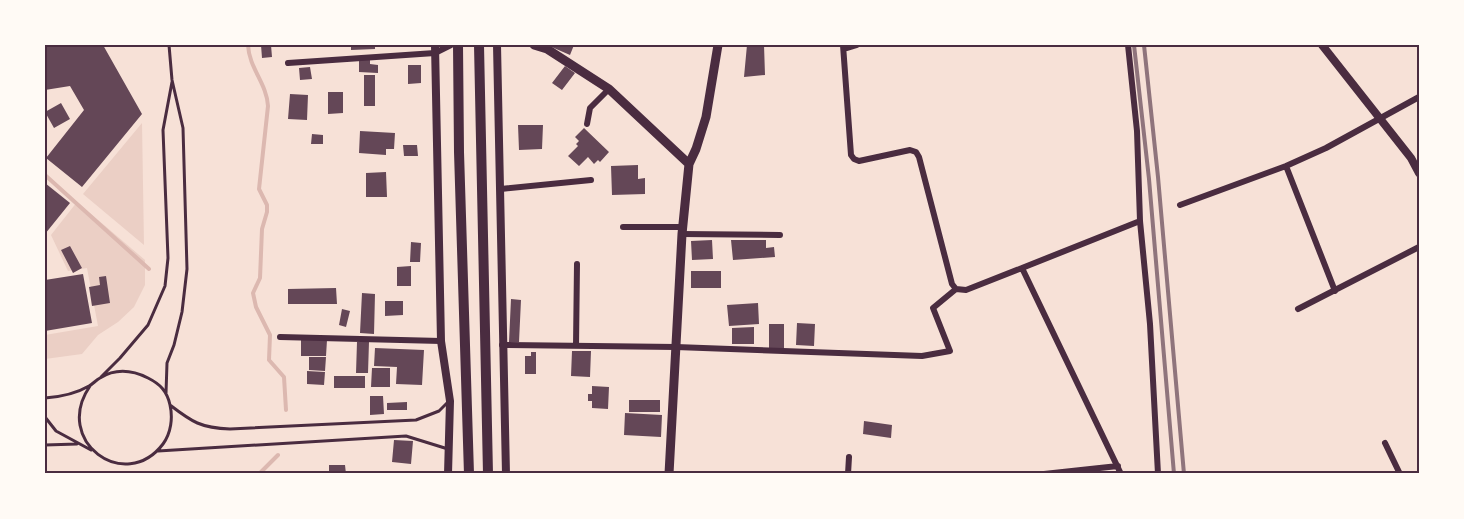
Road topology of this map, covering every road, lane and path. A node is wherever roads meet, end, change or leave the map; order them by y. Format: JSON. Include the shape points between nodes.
{"nodes":[{"id":1,"x":169,"y":45,"type":"edge"},
{"id":2,"x":451,"y":45,"type":"edge"},
{"id":3,"x":458,"y":45,"type":"edge"},
{"id":4,"x":478,"y":45,"type":"edge"},
{"id":5,"x":497,"y":45,"type":"edge"},
{"id":6,"x":534,"y":45,"type":"edge"},
{"id":7,"x":718,"y":45,"type":"edge"},
{"id":8,"x":857,"y":45,"type":"edge"},
{"id":9,"x":1128,"y":45,"type":"edge"},
{"id":10,"x":1323,"y":45,"type":"edge"},
{"id":11,"x":844,"y":47,"type":"edge"},
{"id":12,"x":435,"y":49,"type":"edge"},
{"id":13,"x":288,"y":63,"type":"dead end"},
{"id":14,"x":172,"y":80,"type":"junction"},
{"id":15,"x":609,"y":89,"type":"junction"},
{"id":16,"x":1419,"y":97,"type":"edge"},
{"id":17,"x":1381,"y":119,"type":"junction"},
{"id":18,"x":588,"y":124,"type":"dead end"},
{"id":19,"x":689,"y":164,"type":"junction"},
{"id":20,"x":1286,"y":166,"type":"junction"},
{"id":21,"x":1419,"y":173,"type":"edge"},
{"id":22,"x":591,"y":180,"type":"dead end"},
{"id":23,"x":501,"y":189,"type":"junction"},
{"id":24,"x":1180,"y":205,"type":"dead end"},
{"id":25,"x":1140,"y":221,"type":"junction"},
{"id":26,"x":623,"y":227,"type":"dead end"},
{"id":27,"x":682,"y":230,"type":"junction"},
{"id":28,"x":780,"y":236,"type":"dead end"},
{"id":29,"x":1419,"y":247,"type":"edge"},
{"id":30,"x":577,"y":264,"type":"dead end"},
{"id":31,"x":1022,"y":268,"type":"junction"},
{"id":32,"x":956,"y":290,"type":"junction"},
{"id":33,"x":1335,"y":291,"type":"junction"},
{"id":34,"x":1298,"y":309,"type":"dead end"},
{"id":35,"x":280,"y":337,"type":"dead end"},
{"id":36,"x":441,"y":341,"type":"junction"},
{"id":37,"x":502,"y":345,"type":"junction"},
{"id":38,"x":576,"y":346,"type":"junction"},
{"id":39,"x":676,"y":347,"type":"junction"},
{"id":40,"x":99,"y":378,"type":"junction"},
{"id":41,"x":90,"y":386,"type":"junction"},
{"id":42,"x":166,"y":393,"type":"junction"},
{"id":43,"x":45,"y":398,"type":"edge"},
{"id":44,"x":450,"y":401,"type":"junction"},
{"id":45,"x":170,"y":405,"type":"junction"},
{"id":46,"x":45,"y":417,"type":"edge"},
{"id":47,"x":1384,"y":443,"type":"dead end"},
{"id":48,"x":79,"y":444,"type":"junction"},
{"id":49,"x":45,"y":445,"type":"edge"},
{"id":50,"x":448,"y":449,"type":"junction"},
{"id":51,"x":92,"y":451,"type":"junction"},
{"id":52,"x":157,"y":451,"type":"junction"},
{"id":53,"x":849,"y":457,"type":"dead end"},
{"id":54,"x":1118,"y":466,"type":"junction"},
{"id":55,"x":448,"y":474,"type":"edge"},
{"id":56,"x":469,"y":474,"type":"edge"},
{"id":57,"x":488,"y":474,"type":"edge"},
{"id":58,"x":506,"y":474,"type":"edge"},
{"id":59,"x":669,"y":474,"type":"edge"},
{"id":60,"x":848,"y":474,"type":"edge"},
{"id":61,"x":1044,"y":474,"type":"edge"},
{"id":62,"x":1121,"y":474,"type":"edge"},
{"id":63,"x":1158,"y":474,"type":"edge"},
{"id":64,"x":1400,"y":474,"type":"edge"}],
"edges":[{"from":1,"to":14,"type":"lane"},
{"from":2,"to":12,"type":"street"},
{"from":3,"to":56,"type":"highway"},
{"from":4,"to":57,"type":"highway"},
{"from":5,"to":23,"type":"street"},
{"from":6,"to":15,"type":"main road"},
{"from":7,"to":19,"type":"main road","via":[[706,117]]},
{"from":8,"to":11,"type":"street"},
{"from":9,"to":25,"type":"street","via":[[1137,131]]},
{"from":10,"to":17,"type":"street"},
{"from":11,"to":32,"type":"street","via":[[851,155],[860,161],[916,152]]},
{"from":12,"to":13,"type":"street"},
{"from":12,"to":36,"type":"street"},
{"from":14,"to":40,"type":"lane","via":[[163,130],[168,258],[165,286],[148,325]]},
{"from":14,"to":42,"type":"lane","via":[[183,128],[187,269],[182,312],[167,363]]},
{"from":15,"to":18,"type":"street","via":[[590,108]]},
{"from":15,"to":19,"type":"main road"},
{"from":16,"to":17,"type":"street"},
{"from":17,"to":20,"type":"street"},
{"from":17,"to":21,"type":"street"},
{"from":19,"to":27,"type":"main road"},
{"from":20,"to":24,"type":"street"},
{"from":20,"to":33,"type":"street"},
{"from":22,"to":23,"type":"street"},
{"from":23,"to":37,"type":"street"},
{"from":25,"to":31,"type":"street"},
{"from":25,"to":63,"type":"street"},
{"from":26,"to":27,"type":"street"},
{"from":27,"to":28,"type":"street"},
{"from":27,"to":39,"type":"main road"},
{"from":29,"to":33,"type":"street"},
{"from":30,"to":38,"type":"street"},
{"from":31,"to":32,"type":"street","via":[[966,290]]},
{"from":31,"to":54,"type":"street"},
{"from":32,"to":39,"type":"street","via":[[933,308],[950,351],[922,356]]},
{"from":33,"to":34,"type":"street"},
{"from":35,"to":36,"type":"street"},
{"from":36,"to":44,"type":"street"},
{"from":37,"to":38,"type":"street"},
{"from":37,"to":58,"type":"street"},
{"from":38,"to":39,"type":"street"},
{"from":39,"to":59,"type":"main road"},
{"from":40,"to":41,"type":"lane"},
{"from":40,"to":42,"type":"lane","via":[[123,371],[136,372],[158,383]]},
{"from":41,"to":43,"type":"lane"},
{"from":41,"to":51,"type":"lane","via":[[83,396],[78,419]]},
{"from":42,"to":45,"type":"lane"},
{"from":44,"to":45,"type":"lane","via":[[439,411],[416,420],[230,429],[199,425]]},
{"from":44,"to":50,"type":"street"},
{"from":45,"to":52,"type":"lane","via":[[170,430]]},
{"from":46,"to":48,"type":"lane","via":[[56,431]]},
{"from":47,"to":64,"type":"street"},
{"from":48,"to":49,"type":"lane"},
{"from":48,"to":51,"type":"lane"},
{"from":50,"to":52,"type":"lane","via":[[406,436]]},
{"from":50,"to":55,"type":"street"},
{"from":51,"to":52,"type":"lane","via":[[125,464],[148,458]]},
{"from":53,"to":60,"type":"street"},
{"from":54,"to":61,"type":"street"},
{"from":54,"to":62,"type":"street"}]}
